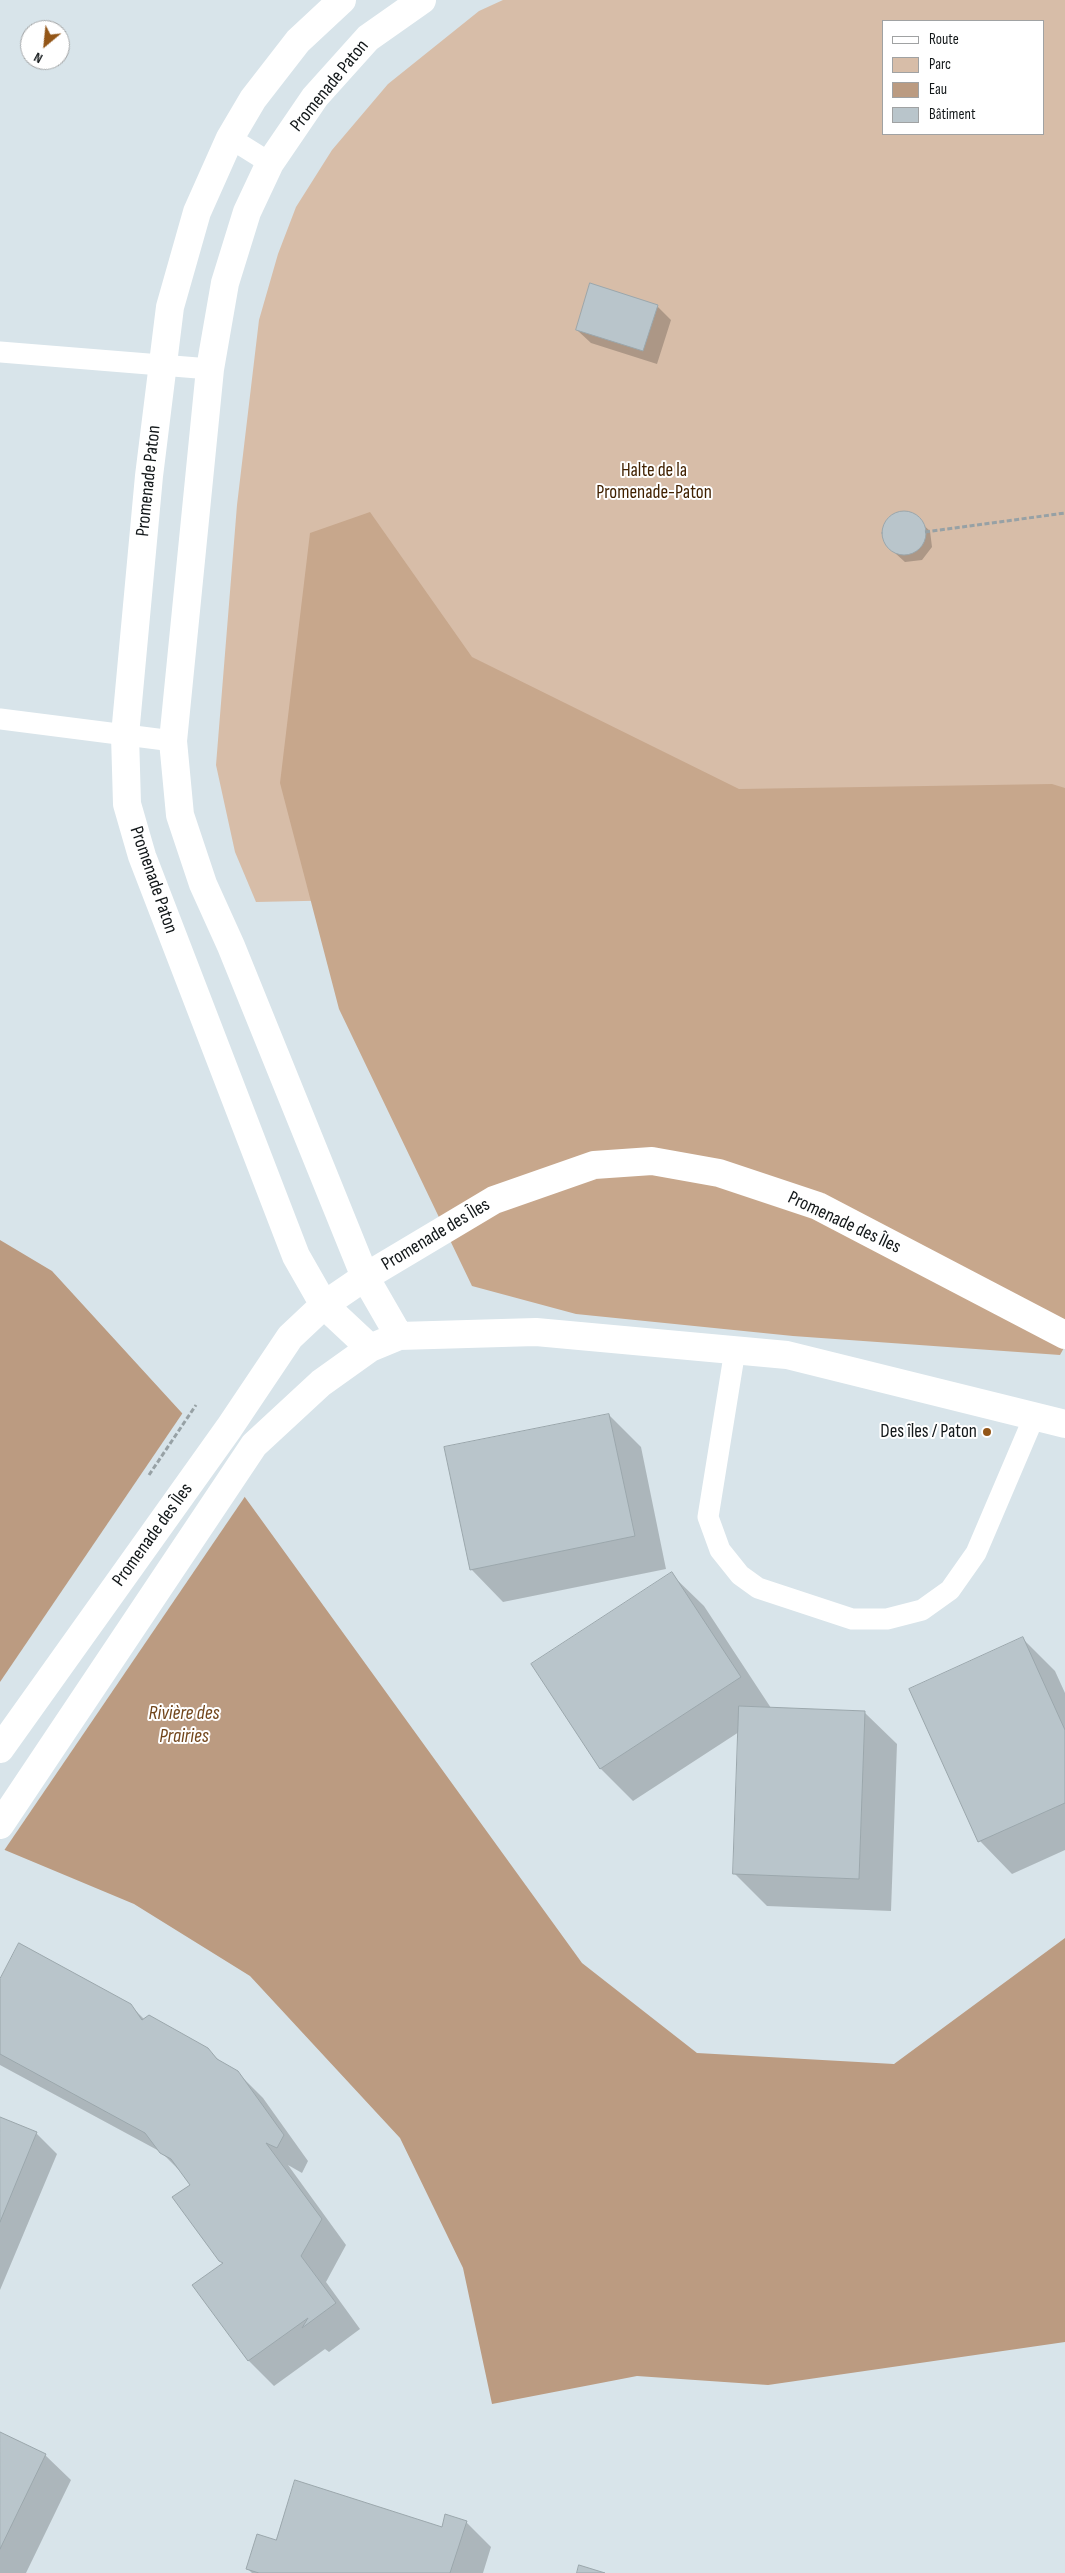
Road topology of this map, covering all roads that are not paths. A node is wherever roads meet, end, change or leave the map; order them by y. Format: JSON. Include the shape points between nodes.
{"nodes":[{"id":1,"x":342,"y":0,"type":"edge"},
{"id":2,"x":422,"y":0,"type":"edge"},
{"id":3,"x":230,"y":138,"type":"junction"},
{"id":4,"x":270,"y":163,"type":"junction"},
{"id":5,"x":0,"y":352,"type":"edge"},
{"id":6,"x":162,"y":364,"type":"junction"},
{"id":7,"x":210,"y":368,"type":"junction"},
{"id":8,"x":0,"y":719,"type":"edge"},
{"id":9,"x":125,"y":735,"type":"junction"},
{"id":10,"x":173,"y":741,"type":"junction"},
{"id":11,"x":365,"y":1277,"type":"junction"},
{"id":12,"x":324,"y":1305,"type":"junction"},
{"id":13,"x":1065,"y":1335,"type":"edge"},
{"id":14,"x":399,"y":1336,"type":"junction"},
{"id":15,"x":370,"y":1348,"type":"junction"},
{"id":16,"x":735,"y":1350,"type":"junction"},
{"id":17,"x":1034,"y":1417,"type":"junction"},
{"id":18,"x":1065,"y":1424,"type":"edge"},
{"id":19,"x":0,"y":1750,"type":"edge"},
{"id":20,"x":0,"y":1825,"type":"edge"}],
"edges":[{"from":1,"to":3,"type":"street","name":"Promenade Paton","via":[[298,41],[253,99]]},
{"from":2,"to":4,"type":"street","name":"Promenade Paton","via":[[368,38],[315,97]]},
{"from":3,"to":4,"type":"lane"},
{"from":3,"to":6,"type":"street","name":"Promenade Paton","via":[[197,212],[170,308]]},
{"from":4,"to":7,"type":"street","name":"Promenade Paton","via":[[247,212],[225,283]]},
{"from":5,"to":6,"type":"lane"},
{"from":6,"to":7,"type":"lane"},
{"from":6,"to":9,"type":"street","name":"Promenade Paton"},
{"from":7,"to":10,"type":"street","name":"Promenade Paton"},
{"from":8,"to":9,"type":"lane"},
{"from":9,"to":10,"type":"lane"},
{"from":9,"to":12,"type":"street","name":"Promenade Paton","via":[[128,804],[142,856],[296,1256]]},
{"from":10,"to":11,"type":"street","name":"Promenade Paton","via":[[180,815],[203,884]]},
{"from":11,"to":12,"type":"street","name":"Promenade des Îles"},
{"from":11,"to":13,"type":"street","name":"Promenade des Îles","via":[[494,1200],[594,1165],[652,1161],[720,1173],[818,1206]]},
{"from":11,"to":14,"type":"street","name":"Promenade Paton"},
{"from":12,"to":15,"type":"street","name":"Promenade Paton"},
{"from":12,"to":19,"type":"street","name":"Promenade des Îles","via":[[290,1337]]},
{"from":14,"to":15,"type":"street","name":"Promenade des Îles"},
{"from":14,"to":16,"type":"street","name":"Promenade des Îles","via":[[536,1332]]},
{"from":15,"to":20,"type":"street","name":"Promenade des Îles","via":[[321,1383],[254,1445]]},
{"from":16,"to":17,"type":"street","name":"Promenade des Îles","via":[[787,1355]]},
{"from":16,"to":17,"type":"lane","via":[[708,1517],[720,1550],[740,1575],[758,1588],[852,1619],[887,1619],[922,1610],[950,1590],[976,1553]]},
{"from":17,"to":18,"type":"street","name":"Promenade des Îles"}]}
